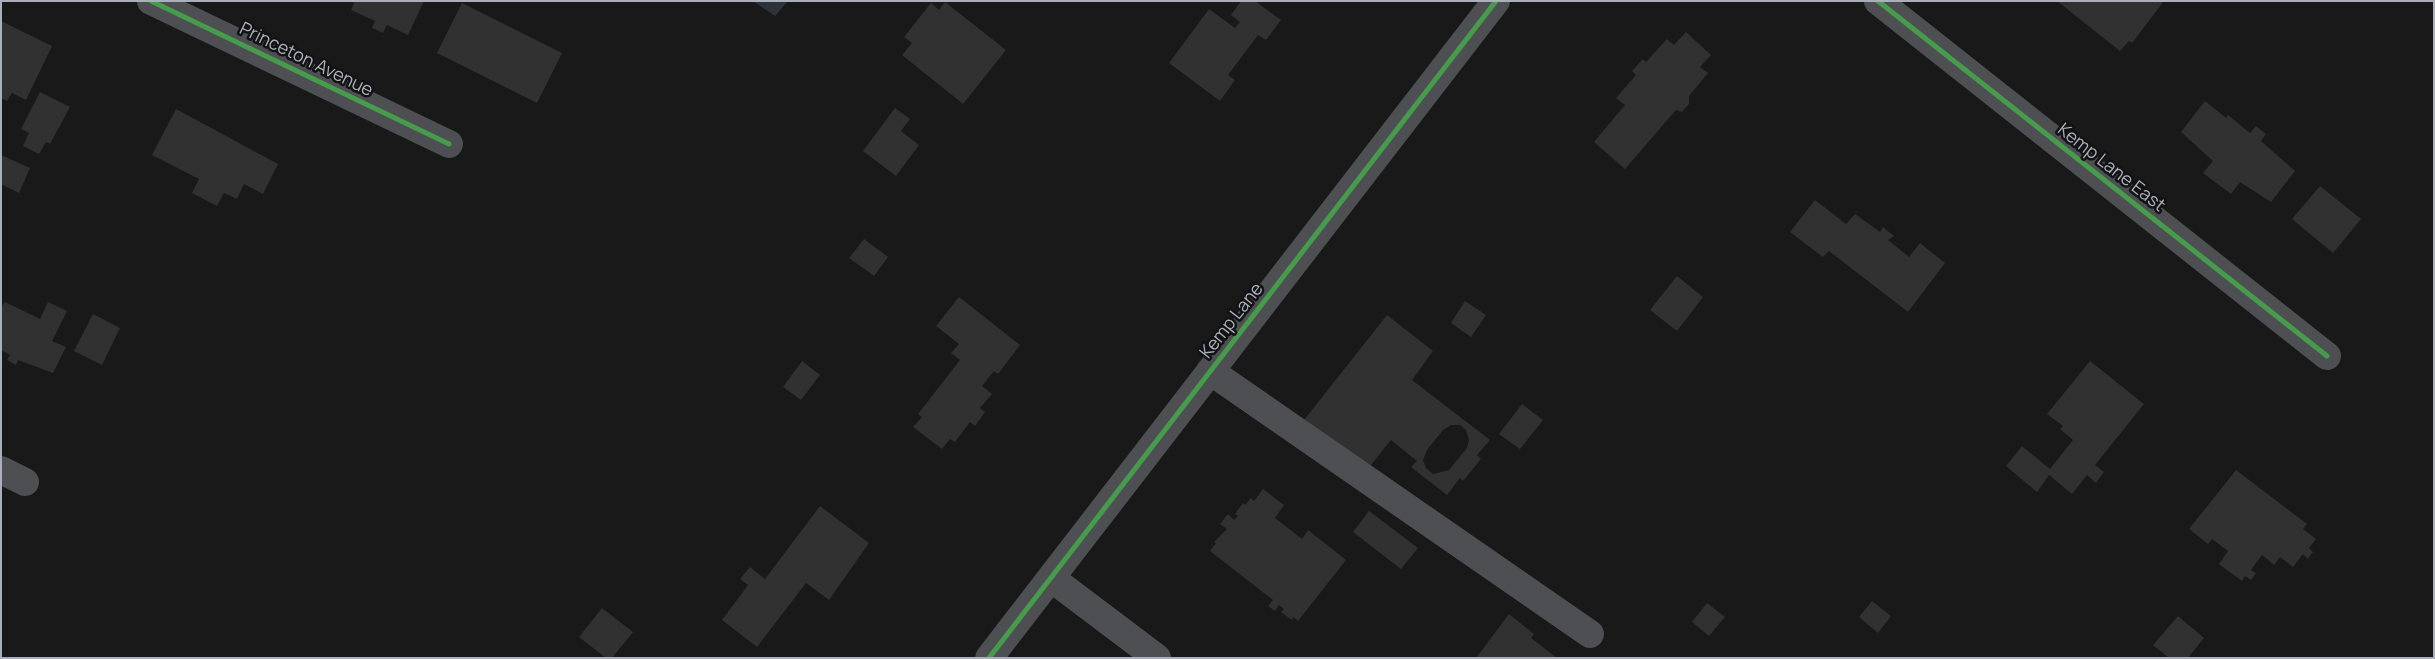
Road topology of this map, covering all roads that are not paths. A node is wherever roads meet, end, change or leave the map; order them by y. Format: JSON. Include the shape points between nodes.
{"nodes":[{"id":1,"x":151,"y":1,"type":"edge"},
{"id":2,"x":1496,"y":1,"type":"edge"},
{"id":3,"x":1878,"y":1,"type":"edge"},
{"id":4,"x":449,"y":144,"type":"dead end"},
{"id":5,"x":2327,"y":356,"type":"dead end"},
{"id":6,"x":1210,"y":371,"type":"junction"},
{"id":7,"x":1051,"y":578,"type":"junction"},
{"id":8,"x":1590,"y":634,"type":"dead end"},
{"id":9,"x":989,"y":658,"type":"edge"},
{"id":10,"x":1157,"y":658,"type":"edge"}],
"edges":[{"from":1,"to":4,"type":"street","name":"Princeton Avenue"},
{"from":2,"to":6,"type":"street","name":"Kemp Lane"},
{"from":3,"to":5,"type":"street","name":"Kemp Lane East"},
{"from":6,"to":7,"type":"street","name":"Kemp Lane"},
{"from":6,"to":8,"type":"street"},
{"from":7,"to":9,"type":"street","name":"Kemp Lane"},
{"from":7,"to":10,"type":"street"}]}
